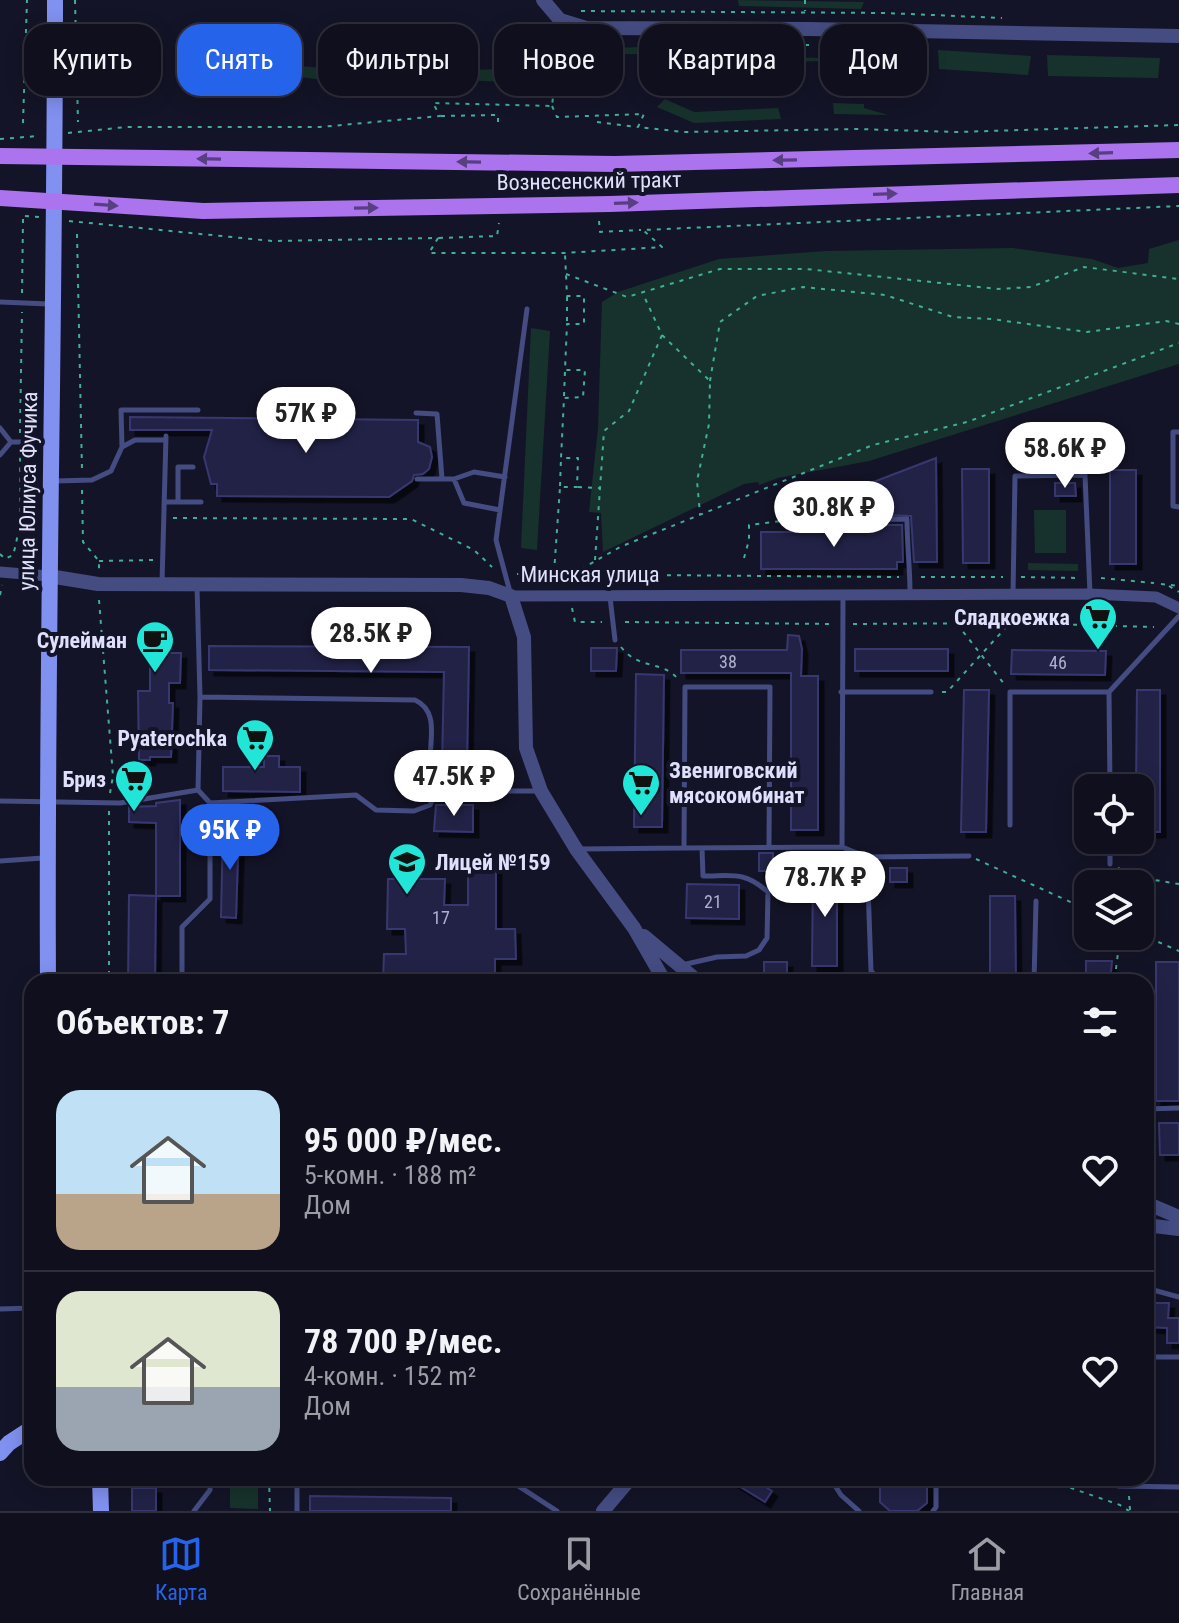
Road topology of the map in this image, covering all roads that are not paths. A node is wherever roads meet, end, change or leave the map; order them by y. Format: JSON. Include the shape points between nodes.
{"nodes":[{"id":1,"x":55,"y":0,"type":"edge"},
{"id":2,"x":543,"y":0,"type":"edge"},
{"id":3,"x":1179,"y":36,"type":"edge"},
{"id":4,"x":1179,"y":150,"type":"edge"},
{"id":5,"x":0,"y":156,"type":"edge"},
{"id":6,"x":1179,"y":185,"type":"edge"},
{"id":7,"x":0,"y":198,"type":"edge"},
{"id":8,"x":0,"y":302,"type":"edge"},
{"id":9,"x":54,"y":304,"type":"junction"},
{"id":10,"x":527,"y":309,"type":"dead end"},
{"id":11,"x":198,"y":410,"type":"dead end"},
{"id":12,"x":416,"y":413,"type":"dead end"},
{"id":13,"x":0,"y":428,"type":"edge"},
{"id":14,"x":1179,"y":432,"type":"edge"},
{"id":15,"x":11,"y":442,"type":"junction"},
{"id":16,"x":50,"y":442,"type":"junction"},
{"id":17,"x":122,"y":447,"type":"junction"},
{"id":18,"x":0,"y":455,"type":"edge"},
{"id":19,"x":193,"y":467,"type":"dead end"},
{"id":20,"x":505,"y":477,"type":"junction"},
{"id":21,"x":417,"y":479,"type":"dead end"},
{"id":22,"x":442,"y":479,"type":"junction"},
{"id":23,"x":454,"y":479,"type":"junction"},
{"id":24,"x":50,"y":482,"type":"junction"},
{"id":25,"x":166,"y":502,"type":"junction"},
{"id":26,"x":178,"y":502,"type":"junction"},
{"id":27,"x":201,"y":502,"type":"dead end"},
{"id":28,"x":1179,"y":507,"type":"edge"},
{"id":29,"x":500,"y":510,"type":"junction"},
{"id":30,"x":791,"y":520,"type":"road end"},
{"id":31,"x":916,"y":562,"type":"dead end"},
{"id":32,"x":0,"y":572,"type":"edge"},
{"id":33,"x":910,"y":574,"type":"junction"},
{"id":34,"x":49,"y":576,"type":"junction"},
{"id":35,"x":162,"y":584,"type":"junction"},
{"id":36,"x":197,"y":585,"type":"junction"},
{"id":37,"x":843,"y":594,"type":"junction"},
{"id":38,"x":910,"y":594,"type":"junction"},
{"id":39,"x":1090,"y":594,"type":"junction"},
{"id":40,"x":1013,"y":595,"type":"junction"},
{"id":41,"x":511,"y":596,"type":"junction"},
{"id":42,"x":610,"y":596,"type":"junction"},
{"id":43,"x":1179,"y":608,"type":"edge"},
{"id":44,"x":1179,"y":616,"type":"edge"},
{"id":45,"x":615,"y":640,"type":"road end"},
{"id":46,"x":841,"y":692,"type":"junction"},
{"id":47,"x":931,"y":692,"type":"road end"},
{"id":48,"x":1109,"y":692,"type":"junction"},
{"id":49,"x":200,"y":697,"type":"junction"},
{"id":50,"x":1110,"y":774,"type":"edge"},
{"id":51,"x":438,"y":787,"type":"junction"},
{"id":52,"x":198,"y":790,"type":"junction"},
{"id":53,"x":541,"y":791,"type":"junction"},
{"id":54,"x":0,"y":801,"type":"edge"},
{"id":55,"x":49,"y":803,"type":"junction"},
{"id":56,"x":210,"y":803,"type":"junction"},
{"id":57,"x":1010,"y":825,"type":"dead end"},
{"id":58,"x":769,"y":847,"type":"junction"},
{"id":59,"x":842,"y":847,"type":"junction"},
{"id":60,"x":684,"y":848,"type":"junction"},
{"id":61,"x":702,"y":848,"type":"junction"},
{"id":62,"x":576,"y":849,"type":"junction"},
{"id":63,"x":1110,"y":854,"type":"edge"},
{"id":64,"x":969,"y":856,"type":"road end"},
{"id":65,"x":47,"y":857,"type":"junction"},
{"id":66,"x":867,"y":857,"type":"junction"},
{"id":67,"x":0,"y":861,"type":"edge"},
{"id":68,"x":1110,"y":864,"type":"road end"},
{"id":69,"x":1036,"y":901,"type":"dead end"},
{"id":70,"x":634,"y":928,"type":"junction"},
{"id":71,"x":678,"y":966,"type":"junction"},
{"id":72,"x":48,"y":974,"type":"edge"},
{"id":73,"x":182,"y":974,"type":"edge"},
{"id":74,"x":660,"y":974,"type":"edge"},
{"id":75,"x":688,"y":974,"type":"edge"},
{"id":76,"x":874,"y":974,"type":"edge"},
{"id":77,"x":1034,"y":974,"type":"edge"},
{"id":78,"x":1179,"y":1108,"type":"edge"},
{"id":79,"x":1154,"y":1109,"type":"edge"},
{"id":80,"x":1154,"y":1206,"type":"edge"},
{"id":81,"x":1179,"y":1217,"type":"edge"},
{"id":82,"x":1154,"y":1226,"type":"edge"},
{"id":83,"x":1179,"y":1229,"type":"edge"},
{"id":84,"x":1154,"y":1290,"type":"edge"},
{"id":85,"x":1179,"y":1297,"type":"edge"},
{"id":86,"x":24,"y":1308,"type":"edge"},
{"id":87,"x":0,"y":1309,"type":"edge"},
{"id":88,"x":1154,"y":1357,"type":"edge"},
{"id":89,"x":1179,"y":1357,"type":"edge"},
{"id":90,"x":24,"y":1433,"type":"edge"},
{"id":91,"x":0,"y":1453,"type":"edge"},
{"id":92,"x":100,"y":1486,"type":"edge"},
{"id":93,"x":210,"y":1486,"type":"edge"},
{"id":94,"x":297,"y":1486,"type":"edge"},
{"id":95,"x":518,"y":1486,"type":"edge"},
{"id":96,"x":614,"y":1486,"type":"edge"},
{"id":97,"x":624,"y":1486,"type":"edge"},
{"id":98,"x":836,"y":1486,"type":"edge"},
{"id":99,"x":936,"y":1486,"type":"edge"},
{"id":100,"x":1118,"y":1486,"type":"edge"},
{"id":101,"x":1129,"y":1486,"type":"joint"},
{"id":102,"x":1179,"y":1487,"type":"edge"},
{"id":103,"x":101,"y":1511,"type":"edge"},
{"id":104,"x":194,"y":1511,"type":"edge"},
{"id":105,"x":297,"y":1511,"type":"edge"},
{"id":106,"x":557,"y":1511,"type":"edge"},
{"id":107,"x":602,"y":1511,"type":"edge"},
{"id":108,"x":859,"y":1511,"type":"edge"},
{"id":109,"x":933,"y":1511,"type":"edge"}],
"edges":[{"from":1,"to":9,"type":"main road","name":"улица Юлиуса Фучика","via":[[63,224]]},
{"from":2,"to":3,"type":"street","via":[[560,20],[586,28]]},
{"from":4,"to":5,"type":"main road","name":"Вознесенский тракт","one_way":true,"via":[[615,164]]},
{"from":7,"to":6,"type":"main road","name":"Вознесенский тракт","one_way":true,"via":[[203,211]]},
{"from":8,"to":9,"type":"lane"},
{"from":9,"to":16,"type":"main road","name":"улица Юлиуса Фучика"},
{"from":10,"to":20,"type":"lane"},
{"from":11,"to":17,"type":"lane","via":[[121,410]]},
{"from":12,"to":22,"type":"lane","via":[[437,414]]},
{"from":13,"to":15,"type":"lane"},
{"from":14,"to":28,"type":"lane","via":[[1173,432],[1173,506]]},
{"from":15,"to":16,"type":"lane"},
{"from":15,"to":18,"type":"lane"},
{"from":16,"to":24,"type":"main road","name":"улица Юлиуса Фучика"},
{"from":17,"to":24,"type":"lane","via":[[111,471],[92,480]]},
{"from":17,"to":25,"type":"lane","via":[[135,440],[166,438]]},
{"from":19,"to":26,"type":"lane","via":[[178,467]]},
{"from":20,"to":23,"type":"lane","via":[[474,472]]},
{"from":20,"to":29,"type":"lane"},
{"from":21,"to":22,"type":"lane"},
{"from":22,"to":23,"type":"lane"},
{"from":23,"to":29,"type":"lane","via":[[464,503]]},
{"from":24,"to":34,"type":"main road","name":"улица Юлиуса Фучика"},
{"from":25,"to":26,"type":"lane"},
{"from":25,"to":35,"type":"lane"},
{"from":26,"to":27,"type":"lane"},
{"from":29,"to":41,"type":"lane","via":[[496,540]]},
{"from":30,"to":33,"type":"lane","via":[[907,519]]},
{"from":31,"to":33,"type":"lane"},
{"from":32,"to":34,"type":"street","name":"Минская улица"},
{"from":33,"to":38,"type":"lane"},
{"from":34,"to":35,"type":"street","name":"Минская улица","via":[[98,584]]},
{"from":34,"to":55,"type":"main road","name":"улица Юлиуса Фучика"},
{"from":35,"to":36,"type":"street","name":"Минская улица"},
{"from":36,"to":41,"type":"street","name":"Минская улица","via":[[461,585]]},
{"from":36,"to":49,"type":"lane"},
{"from":37,"to":38,"type":"street","name":"Минская улица"},
{"from":37,"to":42,"type":"street","name":"Минская улица"},
{"from":37,"to":46,"type":"lane"},
{"from":38,"to":40,"type":"street","name":"Минская улица"},
{"from":39,"to":40,"type":"street","name":"Минская улица"},
{"from":39,"to":40,"type":"lane","via":[[1085,475],[1015,476]]},
{"from":39,"to":43,"type":"street","name":"Минская улица","via":[[1156,597]]},
{"from":41,"to":42,"type":"street","name":"Минская улица"},
{"from":41,"to":53,"type":"street","via":[[524,637],[526,748]]},
{"from":42,"to":45,"type":"lane"},
{"from":44,"to":48,"type":"lane"},
{"from":46,"to":47,"type":"lane"},
{"from":46,"to":59,"type":"lane"},
{"from":48,"to":50,"type":"lane"},
{"from":48,"to":57,"type":"lane","via":[[1010,692]]},
{"from":49,"to":51,"type":"lane","via":[[415,700],[431,715],[431,777]]},
{"from":49,"to":52,"type":"lane"},
{"from":51,"to":53,"type":"lane"},
{"from":51,"to":56,"type":"lane","via":[[430,805],[414,811],[376,810],[356,795]]},
{"from":52,"to":55,"type":"lane","via":[[109,803]]},
{"from":52,"to":56,"type":"lane"},
{"from":53,"to":62,"type":"street"},
{"from":54,"to":55,"type":"lane"},
{"from":55,"to":65,"type":"main road","name":"улица Юлиуса Фучика"},
{"from":56,"to":73,"type":"lane","via":[[210,899],[182,927]]},
{"from":58,"to":59,"type":"lane"},
{"from":58,"to":60,"type":"lane","via":[[770,687],[685,687]]},
{"from":58,"to":61,"type":"lane"},
{"from":59,"to":66,"type":"lane"},
{"from":60,"to":61,"type":"lane"},
{"from":60,"to":62,"type":"lane"},
{"from":61,"to":71,"type":"lane","via":[[703,876],[741,875],[768,892],[767,938],[752,954]]},
{"from":62,"to":70,"type":"street"},
{"from":63,"to":68,"type":"lane"},
{"from":64,"to":66,"type":"lane"},
{"from":65,"to":67,"type":"lane"},
{"from":65,"to":72,"type":"main road","name":"улица Юлиуса Фучика"},
{"from":66,"to":76,"type":"lane"},
{"from":69,"to":77,"type":"lane"},
{"from":70,"to":71,"type":"street"},
{"from":70,"to":74,"type":"street"},
{"from":71,"to":75,"type":"street"},
{"from":78,"to":79,"type":"lane"},
{"from":80,"to":81,"type":"street"},
{"from":82,"to":83,"type":"street"},
{"from":84,"to":85,"type":"lane"},
{"from":86,"to":87,"type":"lane"},
{"from":88,"to":89,"type":"lane"},
{"from":90,"to":91,"type":"main road"},
{"from":92,"to":103,"type":"main road"},
{"from":93,"to":104,"type":"lane"},
{"from":94,"to":105,"type":"lane"},
{"from":95,"to":106,"type":"lane"},
{"from":96,"to":107,"type":"street"},
{"from":97,"to":107,"type":"street"},
{"from":98,"to":108,"type":"lane"},
{"from":99,"to":109,"type":"lane"},
{"from":100,"to":101,"type":"lane"},
{"from":101,"to":102,"type":"lane"}]}
